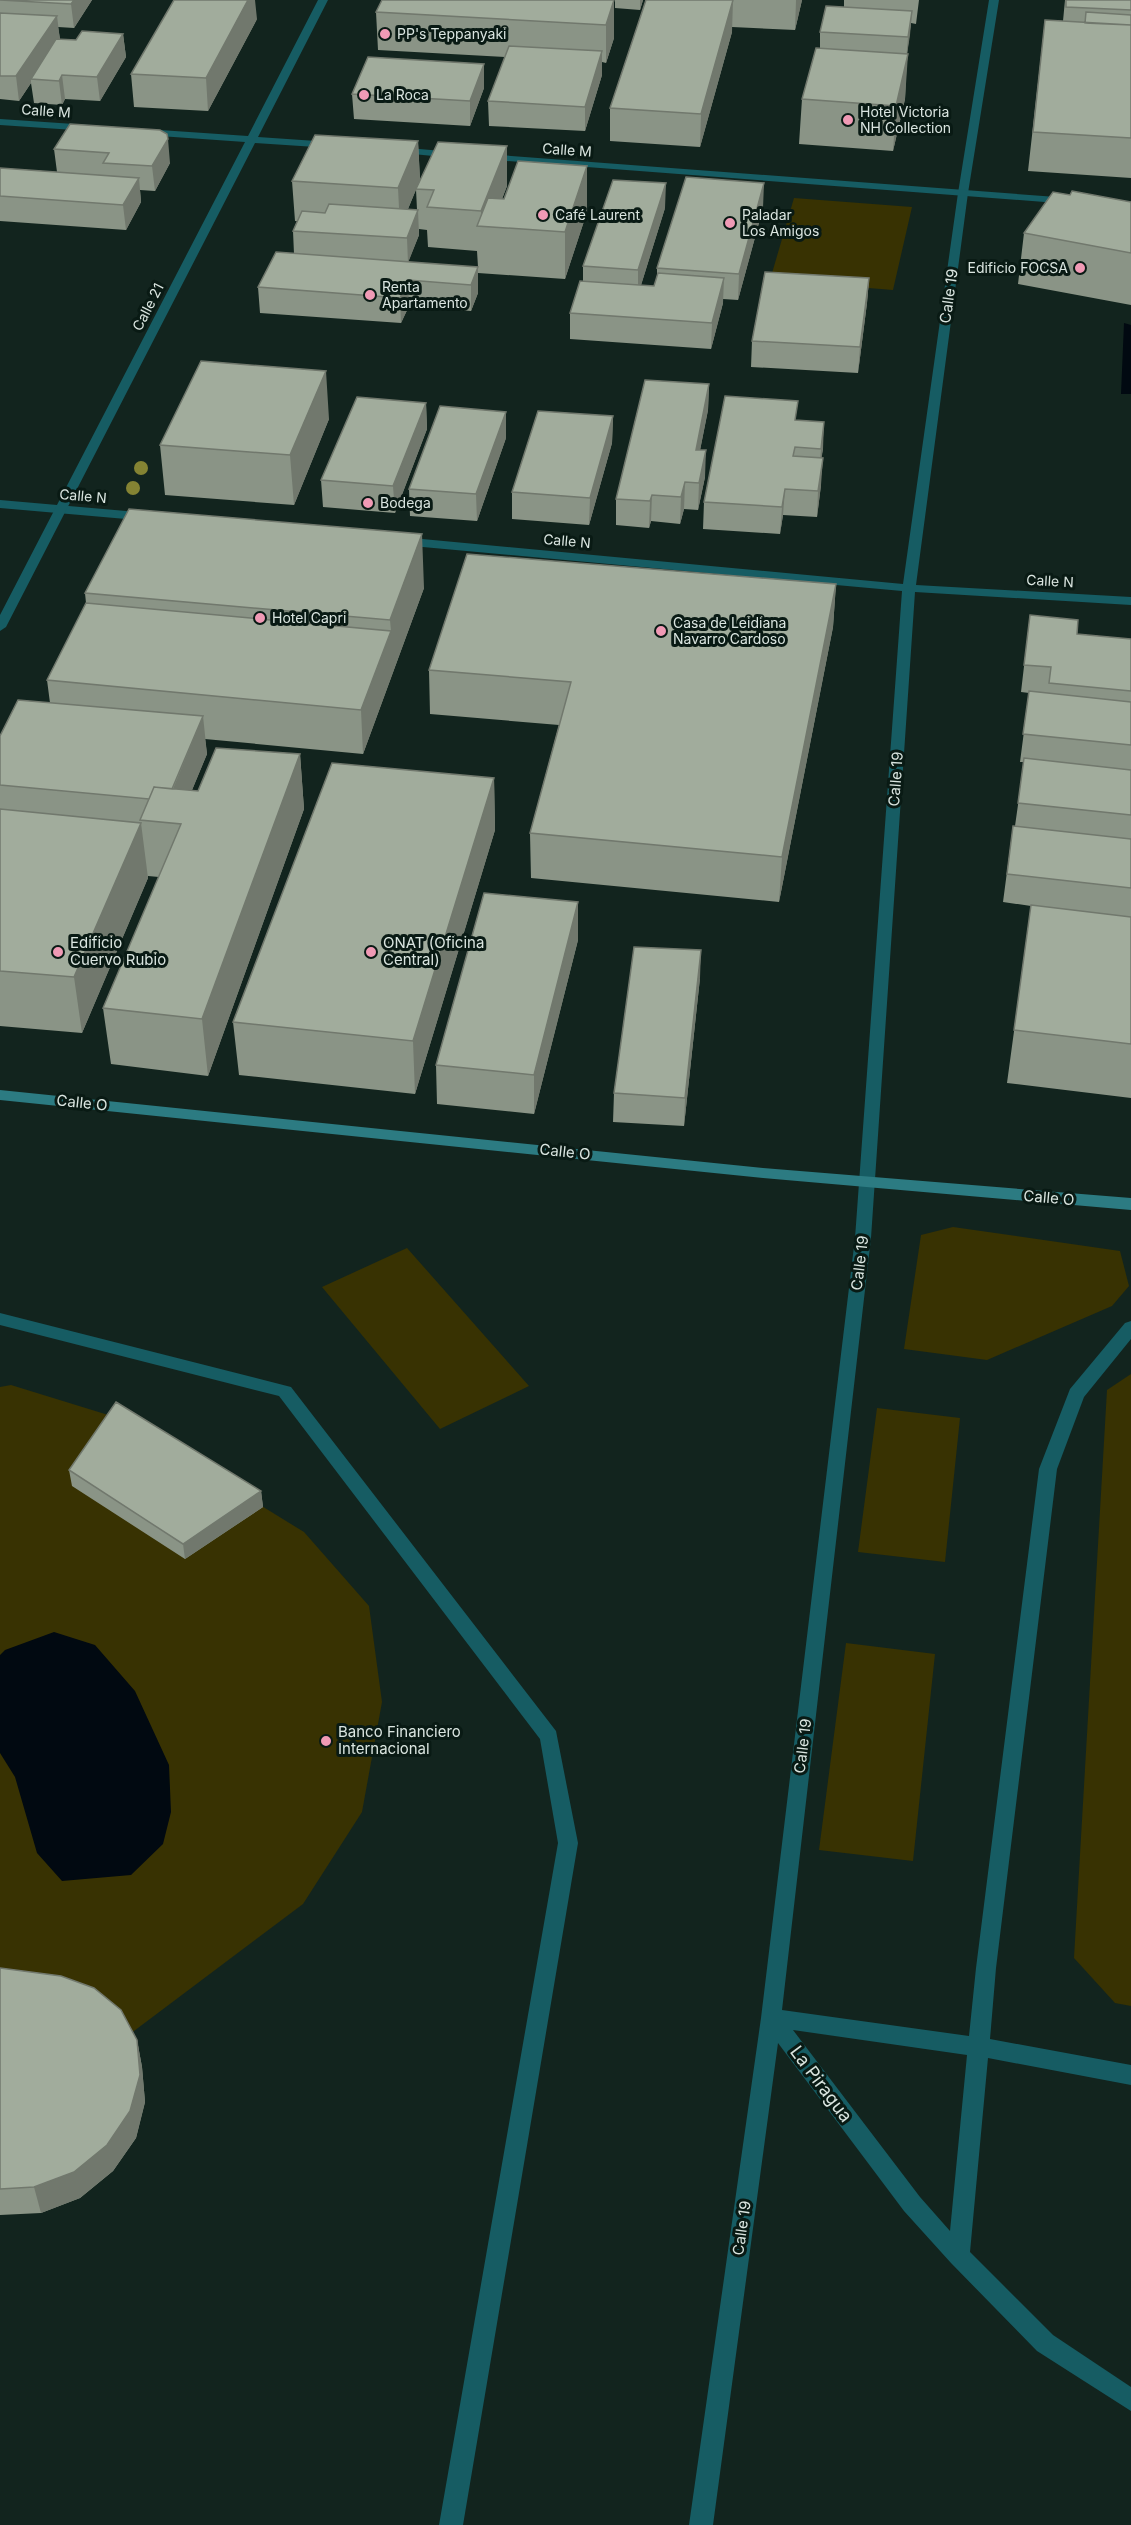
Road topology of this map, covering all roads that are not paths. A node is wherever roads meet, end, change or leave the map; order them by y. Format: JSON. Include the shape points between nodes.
{"nodes":[{"id":1,"x":323,"y":0,"type":"edge"},
{"id":2,"x":994,"y":0,"type":"edge"},
{"id":3,"x":0,"y":122,"type":"edge"},
{"id":4,"x":96,"y":128,"type":"edge"},
{"id":5,"x":132,"y":131,"type":"edge"},
{"id":6,"x":251,"y":139,"type":"junction"},
{"id":7,"x":346,"y":146,"type":"edge"},
{"id":8,"x":382,"y":149,"type":"edge"},
{"id":9,"x":465,"y":155,"type":"edge"},
{"id":10,"x":477,"y":156,"type":"edge"},
{"id":11,"x":963,"y":193,"type":"junction"},
{"id":12,"x":1086,"y":202,"type":"edge"},
{"id":13,"x":0,"y":504,"type":"edge"},
{"id":14,"x":61,"y":509,"type":"junction"},
{"id":15,"x":156,"y":518,"type":"edge"},
{"id":16,"x":383,"y":539,"type":"edge"},
{"id":17,"x":909,"y":588,"type":"junction"},
{"id":18,"x":1131,"y":601,"type":"edge"},
{"id":19,"x":0,"y":627,"type":"edge"},
{"id":20,"x":0,"y":1095,"type":"edge"},
{"id":21,"x":868,"y":1183,"type":"junction"},
{"id":22,"x":1131,"y":1204,"type":"edge"},
{"id":23,"x":0,"y":1319,"type":"edge"},
{"id":24,"x":1131,"y":1327,"type":"edge"},
{"id":25,"x":771,"y":2018,"type":"junction"},
{"id":26,"x":980,"y":2047,"type":"junction"},
{"id":27,"x":1131,"y":2075,"type":"edge"},
{"id":28,"x":959,"y":2256,"type":"junction"},
{"id":29,"x":1131,"y":2400,"type":"edge"},
{"id":30,"x":451,"y":2525,"type":"edge"},
{"id":31,"x":701,"y":2525,"type":"edge"}],
"edges":[{"from":1,"to":6,"type":"street","name":"Calle 21"},
{"from":2,"to":11,"type":"street","name":"Calle 19"},
{"from":3,"to":4,"type":"street","name":"Calle M"},
{"from":5,"to":6,"type":"street"},
{"from":6,"to":7,"type":"street"},
{"from":6,"to":14,"type":"street","name":"Calle 21"},
{"from":8,"to":9,"type":"street"},
{"from":10,"to":11,"type":"street","name":"Calle M"},
{"from":11,"to":12,"type":"street","name":"Calle M"},
{"from":11,"to":17,"type":"street","name":"Calle 19"},
{"from":13,"to":14,"type":"street","name":"Calle N"},
{"from":14,"to":15,"type":"street","name":"Calle N"},
{"from":14,"to":19,"type":"street","name":"Calle 21"},
{"from":16,"to":17,"type":"street","name":"Calle N"},
{"from":17,"to":18,"type":"street","name":"Calle N"},
{"from":17,"to":21,"type":"street","name":"Calle 19"},
{"from":20,"to":21,"type":"main road","name":"Calle O"},
{"from":21,"to":22,"type":"main road","name":"Calle O"},
{"from":21,"to":25,"type":"street","name":"Calle 19"},
{"from":23,"to":30,"type":"street","via":[[285,1391],[549,1737],[568,1843]]},
{"from":24,"to":26,"type":"street","via":[[1076,1394],[1048,1469],[986,1968]]},
{"from":25,"to":26,"type":"street","name":"La Piragua"},
{"from":25,"to":28,"type":"street","name":"La Piragua","via":[[912,2204]]},
{"from":25,"to":31,"type":"street","name":"Calle 19"},
{"from":26,"to":27,"type":"street","name":"La Piragua"},
{"from":26,"to":28,"type":"street"},
{"from":28,"to":29,"type":"street","name":"La Piragua","via":[[1045,2343]]}]}
